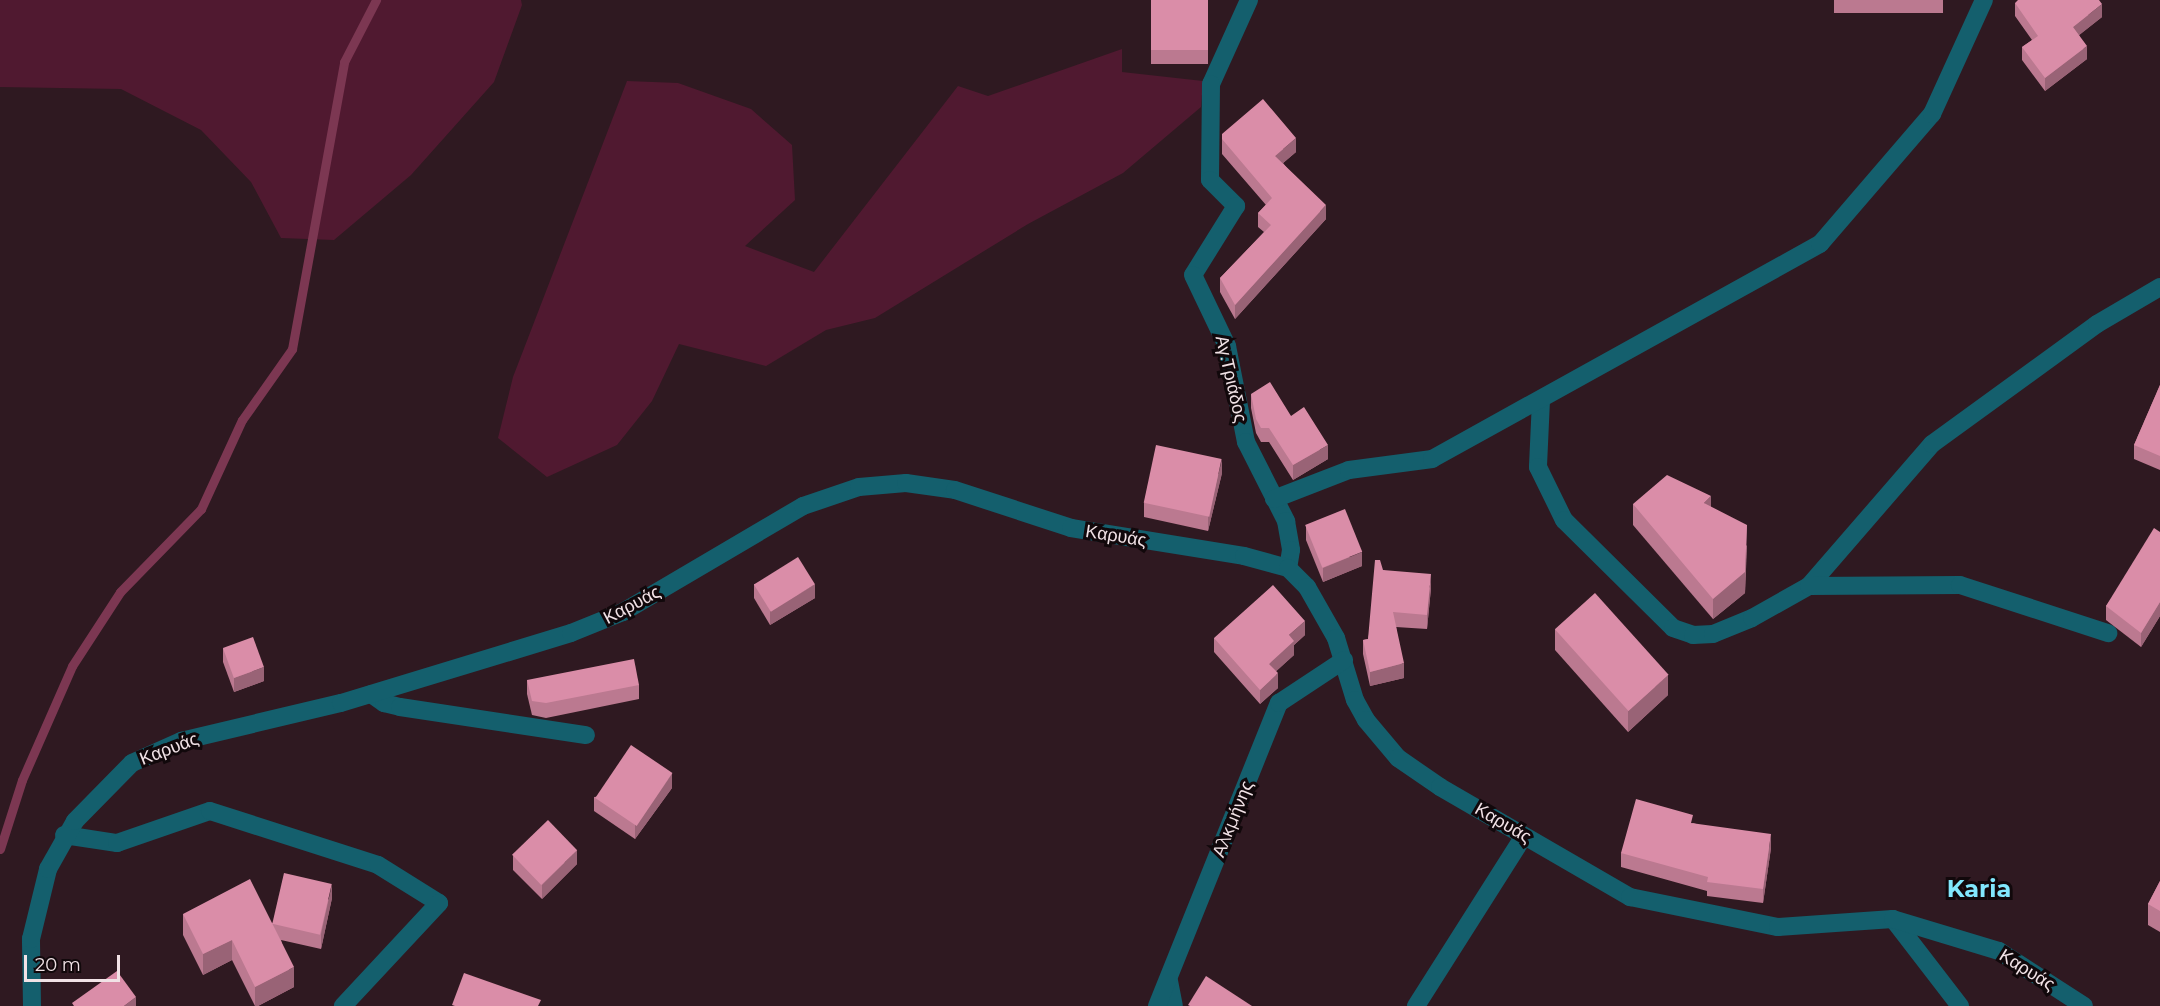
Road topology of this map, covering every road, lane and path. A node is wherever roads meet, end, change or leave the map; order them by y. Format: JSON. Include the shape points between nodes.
{"nodes":[{"id":1,"x":1249,"y":0,"type":"edge"},
{"id":2,"x":1984,"y":0,"type":"edge"},
{"id":3,"x":2160,"y":287,"type":"edge"},
{"id":4,"x":1541,"y":400,"type":"junction"},
{"id":5,"x":1274,"y":499,"type":"junction"},
{"id":6,"x":1288,"y":568,"type":"junction"},
{"id":7,"x":1809,"y":586,"type":"junction"},
{"id":8,"x":2108,"y":633,"type":"dead end"},
{"id":9,"x":1344,"y":660,"type":"junction"},
{"id":10,"x":371,"y":694,"type":"junction"},
{"id":11,"x":586,"y":735,"type":"dead end"},
{"id":12,"x":64,"y":835,"type":"junction"},
{"id":13,"x":1524,"y":836,"type":"junction"},
{"id":14,"x":1893,"y":919,"type":"junction"},
{"id":15,"x":1169,"y":981,"type":"junction"},
{"id":16,"x":32,"y":1006,"type":"edge"},
{"id":17,"x":344,"y":1006,"type":"edge"},
{"id":18,"x":1156,"y":1006,"type":"edge"},
{"id":19,"x":1174,"y":1006,"type":"edge"},
{"id":20,"x":1416,"y":1006,"type":"edge"},
{"id":21,"x":1960,"y":1006,"type":"edge"},
{"id":22,"x":2084,"y":1006,"type":"edge"}],
"edges":[{"from":1,"to":5,"type":"street","name":"Αγ.Τριάδος","via":[[1211,84],[1210,180],[1236,206],[1193,275],[1227,346],[1241,426]]},
{"from":2,"to":4,"type":"street","via":[[1932,114],[1820,244]]},
{"from":3,"to":7,"type":"street","via":[[2097,324],[1932,444]]},
{"from":4,"to":5,"type":"street","via":[[1432,459],[1349,470]]},
{"from":4,"to":7,"type":"street","via":[[1538,467],[1556,508],[1589,549],[1673,628],[1694,635],[1713,634],[1752,618]]},
{"from":5,"to":6,"type":"street","name":"Αγ.Τριάδος","via":[[1290,538]]},
{"from":6,"to":9,"type":"street","name":"Καρυάς","via":[[1307,587]]},
{"from":6,"to":10,"type":"street","name":"Καρυάς","via":[[1244,556],[1071,528],[955,490],[906,483],[872,485],[825,498],[784,516],[600,622]]},
{"from":7,"to":8,"type":"street","via":[[1960,585]]},
{"from":9,"to":13,"type":"street","name":"Καρυάς","via":[[1358,706],[1370,727],[1398,758]]},
{"from":9,"to":15,"type":"street","name":"Αλκμήνης","via":[[1279,703]]},
{"from":10,"to":11,"type":"street","via":[[400,707]]},
{"from":10,"to":12,"type":"street","name":"Καρυάς","via":[[181,741],[149,753],[116,776]]},
{"from":12,"to":16,"type":"street","name":"Καρυάς","via":[[48,868],[33,922]]},
{"from":12,"to":17,"type":"street","via":[[117,843],[210,811],[378,865],[439,903]]},
{"from":13,"to":14,"type":"street","name":"Καρυάς","via":[[1630,897],[1778,927]]},
{"from":13,"to":20,"type":"street"},
{"from":14,"to":21,"type":"street"},
{"from":14,"to":22,"type":"street","name":"Καρυάς","via":[[1999,951]]},
{"from":15,"to":18,"type":"street","name":"Αλκμήνης"},
{"from":15,"to":19,"type":"street"}]}
